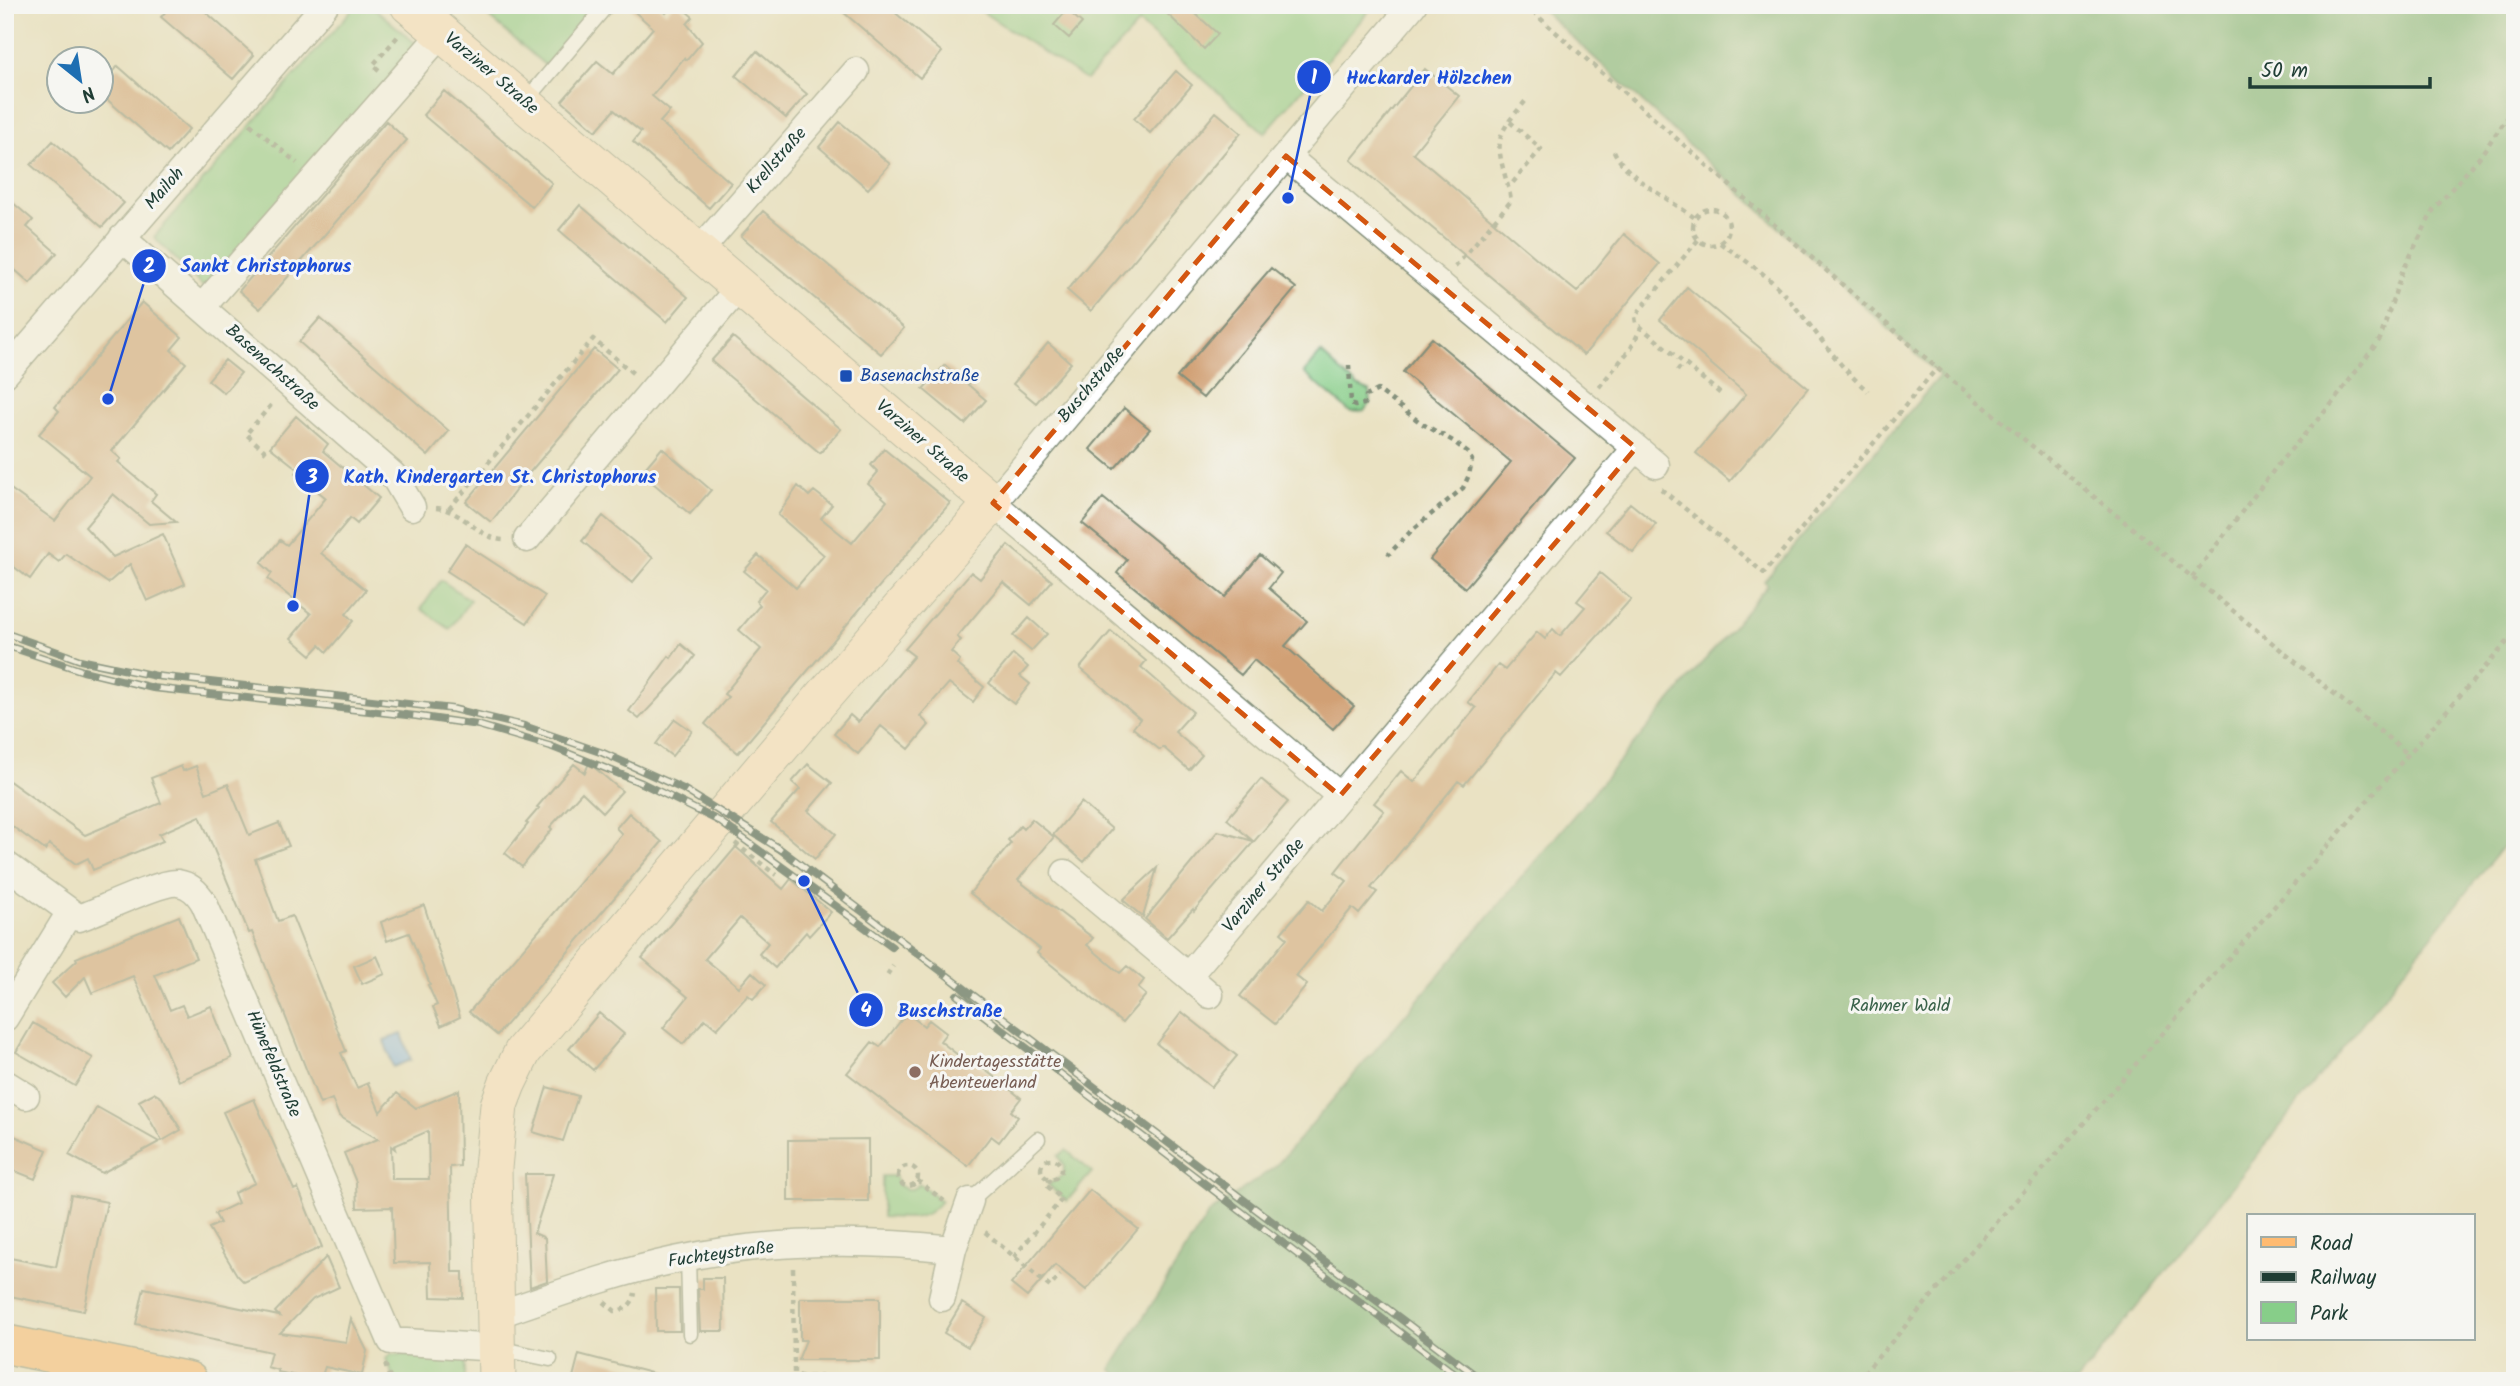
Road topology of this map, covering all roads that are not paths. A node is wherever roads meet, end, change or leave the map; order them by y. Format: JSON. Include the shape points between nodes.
{"nodes":[{"id":1,"x":325,"y":5,"type":"edge"},
{"id":2,"x":410,"y":5,"type":"edge"},
{"id":3,"x":607,"y":5,"type":"edge"},
{"id":4,"x":1413,"y":5,"type":"edge"},
{"id":5,"x":442,"y":33,"type":"junction"},
{"id":6,"x":856,"y":71,"type":"dead end"},
{"id":7,"x":524,"y":103,"type":"junction"},
{"id":8,"x":1286,"y":156,"type":"junction"},
{"id":9,"x":122,"y":238,"type":"junction"},
{"id":10,"x":699,"y":251,"type":"junction"},
{"id":11,"x":740,"y":286,"type":"junction"},
{"id":12,"x":202,"y":306,"type":"junction"},
{"id":13,"x":5,"y":374,"type":"edge"},
{"id":14,"x":993,"y":503,"type":"junction"},
{"id":15,"x":412,"y":507,"type":"road end"},
{"id":16,"x":527,"y":539,"type":"road end"},
{"id":17,"x":1340,"y":796,"type":"junction"},
{"id":18,"x":5,"y":864,"type":"edge"},
{"id":19,"x":1065,"y":873,"type":"dead end"},
{"id":20,"x":70,"y":912,"type":"junction"},
{"id":21,"x":1188,"y":976,"type":"junction"},
{"id":22,"x":1210,"y":995,"type":"dead end"},
{"id":23,"x":5,"y":1018,"type":"edge"},
{"id":24,"x":1038,"y":1139,"type":"dead end"},
{"id":25,"x":972,"y":1216,"type":"joint"},
{"id":26,"x":953,"y":1248,"type":"junction"},
{"id":27,"x":688,"y":1257,"type":"junction"},
{"id":28,"x":942,"y":1298,"type":"dead end"},
{"id":29,"x":690,"y":1334,"type":"dead end"},
{"id":30,"x":5,"y":1344,"type":"edge"},
{"id":31,"x":496,"y":1348,"type":"edge"},
{"id":32,"x":550,"y":1359,"type":"dead end"},
{"id":33,"x":188,"y":1381,"type":"edge"}],
"edges":[{"from":1,"to":9,"type":"street","name":"Mailoh"},
{"from":2,"to":5,"type":"street","name":"Varziner Straße"},
{"from":3,"to":7,"type":"lane"},
{"from":4,"to":8,"type":"street","name":"Buschstraße"},
{"from":5,"to":7,"type":"street","name":"Varziner Straße"},
{"from":5,"to":12,"type":"street"},
{"from":6,"to":10,"type":"street","name":"Krellstraße"},
{"from":7,"to":10,"type":"street","name":"Varziner Straße"},
{"from":8,"to":14,"type":"street","name":"Buschstraße"},
{"from":8,"to":17,"type":"street","name":"Varziner Straße","via":[[1646,456]]},
{"from":9,"to":12,"type":"street","name":"Basenachstraße"},
{"from":9,"to":13,"type":"street","name":"Mailoh"},
{"from":10,"to":11,"type":"street","name":"Varziner Straße"},
{"from":11,"to":14,"type":"street","name":"Varziner Straße"},
{"from":11,"to":16,"type":"street"},
{"from":12,"to":15,"type":"street","name":"Basenachstraße","via":[[393,475]]},
{"from":14,"to":17,"type":"street","name":"Varziner Straße"},
{"from":14,"to":31,"type":"street","name":"Buschstraße","via":[[523,1051],[499,1105],[493,1168]]},
{"from":17,"to":21,"type":"street","name":"Varziner Straße"},
{"from":18,"to":20,"type":"street"},
{"from":19,"to":21,"type":"street"},
{"from":20,"to":23,"type":"street"},
{"from":20,"to":31,"type":"street","name":"Hünefeldstraße","via":[[79,918],[168,884],[178,883],[198,893],[391,1341]]},
{"from":21,"to":22,"type":"street"},
{"from":24,"to":25,"type":"lane"},
{"from":25,"to":26,"type":"street"},
{"from":26,"to":27,"type":"street","name":"Fuchteystraße","via":[[850,1242]]},
{"from":26,"to":28,"type":"street"},
{"from":27,"to":29,"type":"lane"},
{"from":27,"to":31,"type":"street","name":"Fuchteystraße","via":[[622,1273]]},
{"from":30,"to":33,"type":"main road"},
{"from":31,"to":32,"type":"lane"}]}
